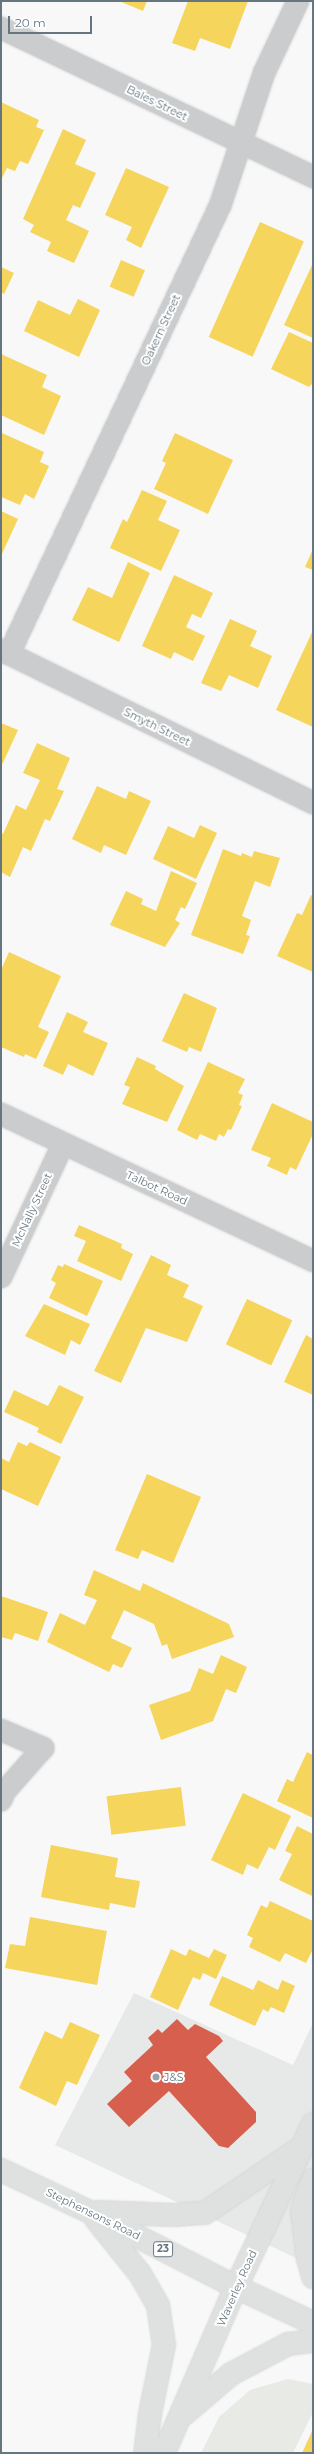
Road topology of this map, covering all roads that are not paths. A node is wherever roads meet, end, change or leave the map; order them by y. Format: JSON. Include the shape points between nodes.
{"nodes":[{"id":1,"x":298,"y":1,"type":"edge"},
{"id":2,"x":1,"y":28,"type":"edge"},
{"id":3,"x":240,"y":143,"type":"junction"},
{"id":4,"x":313,"y":177,"type":"edge"},
{"id":5,"x":5,"y":652,"type":"edge"},
{"id":6,"x":313,"y":803,"type":"edge"},
{"id":7,"x":1,"y":1114,"type":"edge"},
{"id":8,"x":63,"y":1144,"type":"junction"},
{"id":9,"x":313,"y":1261,"type":"edge"},
{"id":10,"x":1,"y":1277,"type":"edge"},
{"id":11,"x":1,"y":1730,"type":"edge"},
{"id":12,"x":1,"y":1800,"type":"edge"},
{"id":13,"x":313,"y":2124,"type":"edge"},
{"id":14,"x":301,"y":2148,"type":"junction"},
{"id":15,"x":1,"y":2170,"type":"edge"},
{"id":16,"x":313,"y":2180,"type":"edge"},
{"id":17,"x":90,"y":2212,"type":"junction"},
{"id":18,"x":313,"y":2278,"type":"edge"},
{"id":19,"x":236,"y":2287,"type":"junction"},
{"id":20,"x":313,"y":2323,"type":"edge"},
{"id":21,"x":313,"y":2341,"type":"edge"},
{"id":22,"x":181,"y":2417,"type":"junction"},
{"id":23,"x":145,"y":2453,"type":"edge"},
{"id":24,"x":164,"y":2453,"type":"edge"}],
"edges":[{"from":1,"to":3,"type":"street","name":"Oakern Street","via":[[264,73]]},
{"from":2,"to":3,"type":"street","name":"Bales Street"},
{"from":3,"to":4,"type":"street","name":"Bales Street"},
{"from":3,"to":5,"type":"street","name":"Oakern Street","via":[[220,206]]},
{"from":5,"to":6,"type":"street","name":"Smyth Street"},
{"from":7,"to":8,"type":"street","name":"Talbot Road"},
{"from":8,"to":9,"type":"street","name":"Talbot Road"},
{"from":8,"to":10,"type":"street","name":"McNally Street"},
{"from":11,"to":12,"type":"street","via":[[43,1748],[5,1791]]},
{"from":13,"to":14,"type":"main road","name":"Waverley Road"},
{"from":14,"to":17,"type":"main road","via":[[205,2213],[174,2215]]},
{"from":14,"to":19,"type":"main road","name":"Waverley Road"},
{"from":15,"to":17,"type":"main road","name":"Stephensons Road","number":"23"},
{"from":16,"to":18,"type":"main road","via":[[302,2210],[308,2260]]},
{"from":17,"to":19,"type":"main road","name":"Stephensons Road","number":"23"},
{"from":17,"to":23,"type":"main road","via":[[140,2274],[158,2305],[164,2345]]},
{"from":19,"to":20,"type":"main road","name":"Stephensons Road","number":"23"},
{"from":19,"to":22,"type":"main road","name":"Waverley Road"},
{"from":21,"to":22,"type":"main road","via":[[288,2344],[231,2374]]},
{"from":22,"to":24,"type":"main road","name":"Waverley Road"}]}
